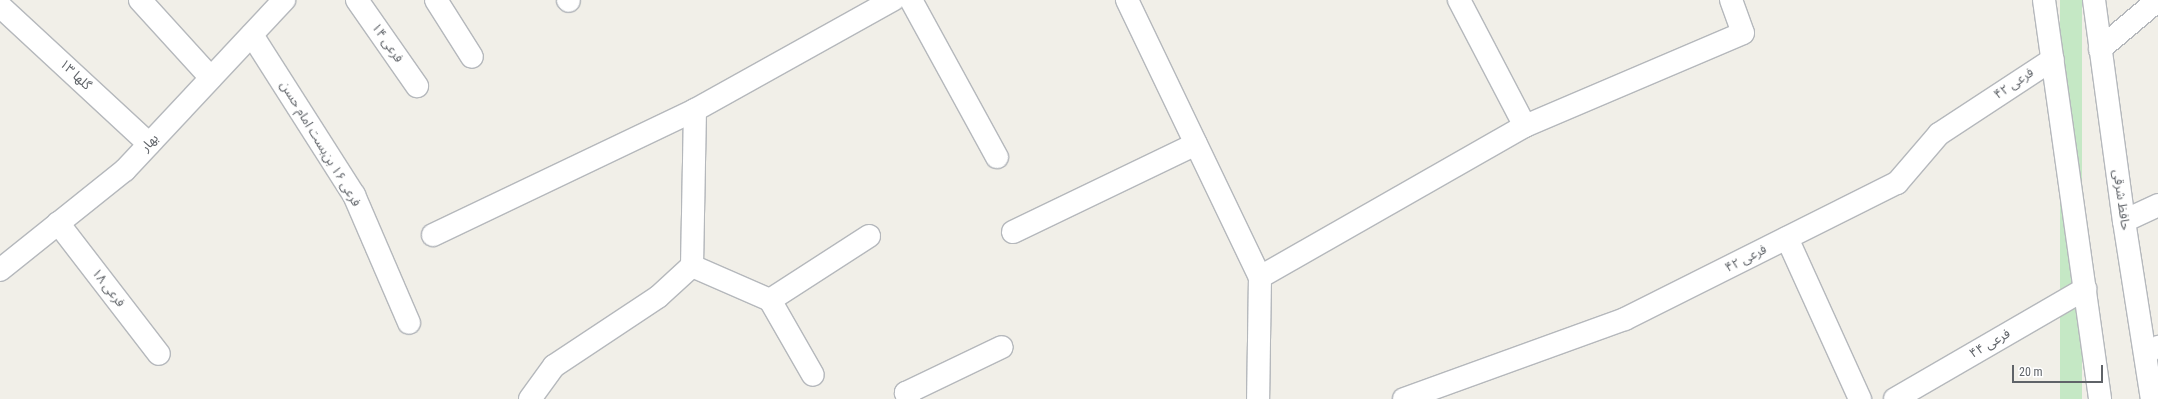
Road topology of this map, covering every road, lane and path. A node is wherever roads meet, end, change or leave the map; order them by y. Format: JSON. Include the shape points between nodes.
{"nodes":[{"id":1,"x":140,"y":0,"type":"edge"},
{"id":2,"x":284,"y":0,"type":"edge"},
{"id":3,"x":357,"y":0,"type":"edge"},
{"id":4,"x":436,"y":0,"type":"edge"},
{"id":5,"x":911,"y":0,"type":"edge"},
{"id":6,"x":1127,"y":0,"type":"edge"},
{"id":7,"x":1459,"y":0,"type":"edge"},
{"id":8,"x":1731,"y":0,"type":"edge"},
{"id":9,"x":2044,"y":0,"type":"edge"},
{"id":10,"x":2094,"y":0,"type":"edge"},
{"id":11,"x":2158,"y":0,"type":"edge"},
{"id":12,"x":882,"y":3,"type":"edge"},
{"id":13,"x":0,"y":6,"type":"edge"},
{"id":14,"x":252,"y":35,"type":"junction"},
{"id":15,"x":2100,"y":49,"type":"junction"},
{"id":16,"x":472,"y":58,"type":"dead end"},
{"id":17,"x":2053,"y":59,"type":"junction"},
{"id":18,"x":211,"y":78,"type":"junction"},
{"id":19,"x":417,"y":86,"type":"dead end"},
{"id":20,"x":695,"y":110,"type":"junction"},
{"id":21,"x":1525,"y":126,"type":"junction"},
{"id":22,"x":149,"y":144,"type":"junction"},
{"id":23,"x":1196,"y":144,"type":"junction"},
{"id":24,"x":997,"y":157,"type":"dead end"},
{"id":25,"x":2158,"y":205,"type":"edge"},
{"id":26,"x":2124,"y":221,"type":"junction"},
{"id":27,"x":58,"y":223,"type":"junction"},
{"id":28,"x":1013,"y":232,"type":"dead end"},
{"id":29,"x":433,"y":235,"type":"dead end"},
{"id":30,"x":869,"y":236,"type":"dead end"},
{"id":31,"x":1787,"y":238,"type":"junction"},
{"id":32,"x":692,"y":266,"type":"junction"},
{"id":33,"x":0,"y":270,"type":"edge"},
{"id":34,"x":1260,"y":277,"type":"junction"},
{"id":35,"x":2085,"y":289,"type":"junction"},
{"id":36,"x":770,"y":300,"type":"junction"},
{"id":37,"x":409,"y":324,"type":"dead end"},
{"id":38,"x":1002,"y":347,"type":"dead end"},
{"id":39,"x":2152,"y":352,"type":"edge"},
{"id":40,"x":159,"y":354,"type":"dead end"},
{"id":41,"x":813,"y":375,"type":"dead end"},
{"id":42,"x":530,"y":399,"type":"edge"},
{"id":43,"x":910,"y":399,"type":"edge"},
{"id":44,"x":1258,"y":399,"type":"edge"},
{"id":45,"x":1404,"y":399,"type":"edge"},
{"id":46,"x":1860,"y":399,"type":"edge"},
{"id":47,"x":1895,"y":399,"type":"edge"},
{"id":48,"x":2100,"y":399,"type":"edge"},
{"id":49,"x":2152,"y":399,"type":"edge"}],
"edges":[{"from":1,"to":18,"type":"street"},
{"from":2,"to":14,"type":"street","name":"بهار"},
{"from":3,"to":19,"type":"street","name":"فرعی ۱۴"},
{"from":4,"to":16,"type":"street"},
{"from":5,"to":24,"type":"street"},
{"from":6,"to":23,"type":"street"},
{"from":7,"to":21,"type":"street"},
{"from":8,"to":21,"type":"street","via":[[1744,33]]},
{"from":9,"to":17,"type":"street"},
{"from":10,"to":15,"type":"street","name":"حافظ شرقی"},
{"from":11,"to":15,"type":"street"},
{"from":12,"to":20,"type":"street"},
{"from":13,"to":22,"type":"street","name":"۱۳ گلها"},
{"from":14,"to":18,"type":"street","name":"بهار"},
{"from":14,"to":37,"type":"street","name":"فرعی ۱۶ بن‌بست امام حسن","via":[[354,195]]},
{"from":15,"to":26,"type":"street","name":"حافظ شرقی"},
{"from":17,"to":31,"type":"street","name":"فرعی ۴۲","via":[[1939,134],[1897,183]]},
{"from":17,"to":35,"type":"street"},
{"from":18,"to":22,"type":"street","name":"بهار"},
{"from":20,"to":29,"type":"street"},
{"from":20,"to":32,"type":"street"},
{"from":21,"to":34,"type":"street"},
{"from":22,"to":27,"type":"street","name":"بهار","via":[[125,170]]},
{"from":23,"to":28,"type":"street"},
{"from":23,"to":34,"type":"street"},
{"from":25,"to":26,"type":"street"},
{"from":26,"to":39,"type":"street","name":"حافظ شرقی"},
{"from":27,"to":33,"type":"street","name":"بهار"},
{"from":27,"to":40,"type":"street","name":"فرعی ۱۸"},
{"from":30,"to":36,"type":"street"},
{"from":31,"to":45,"type":"street","name":"فرعی ۴۲","via":[[1625,320]]},
{"from":31,"to":46,"type":"street"},
{"from":32,"to":36,"type":"street"},
{"from":32,"to":42,"type":"street","via":[[658,297],[554,366]]},
{"from":34,"to":44,"type":"street"},
{"from":35,"to":47,"type":"street","name":"فرعی ۴۴"},
{"from":35,"to":48,"type":"street"},
{"from":36,"to":41,"type":"street"},
{"from":38,"to":43,"type":"street","via":[[906,393]]},
{"from":39,"to":49,"type":"street","name":"حافظ شرقی"}]}
